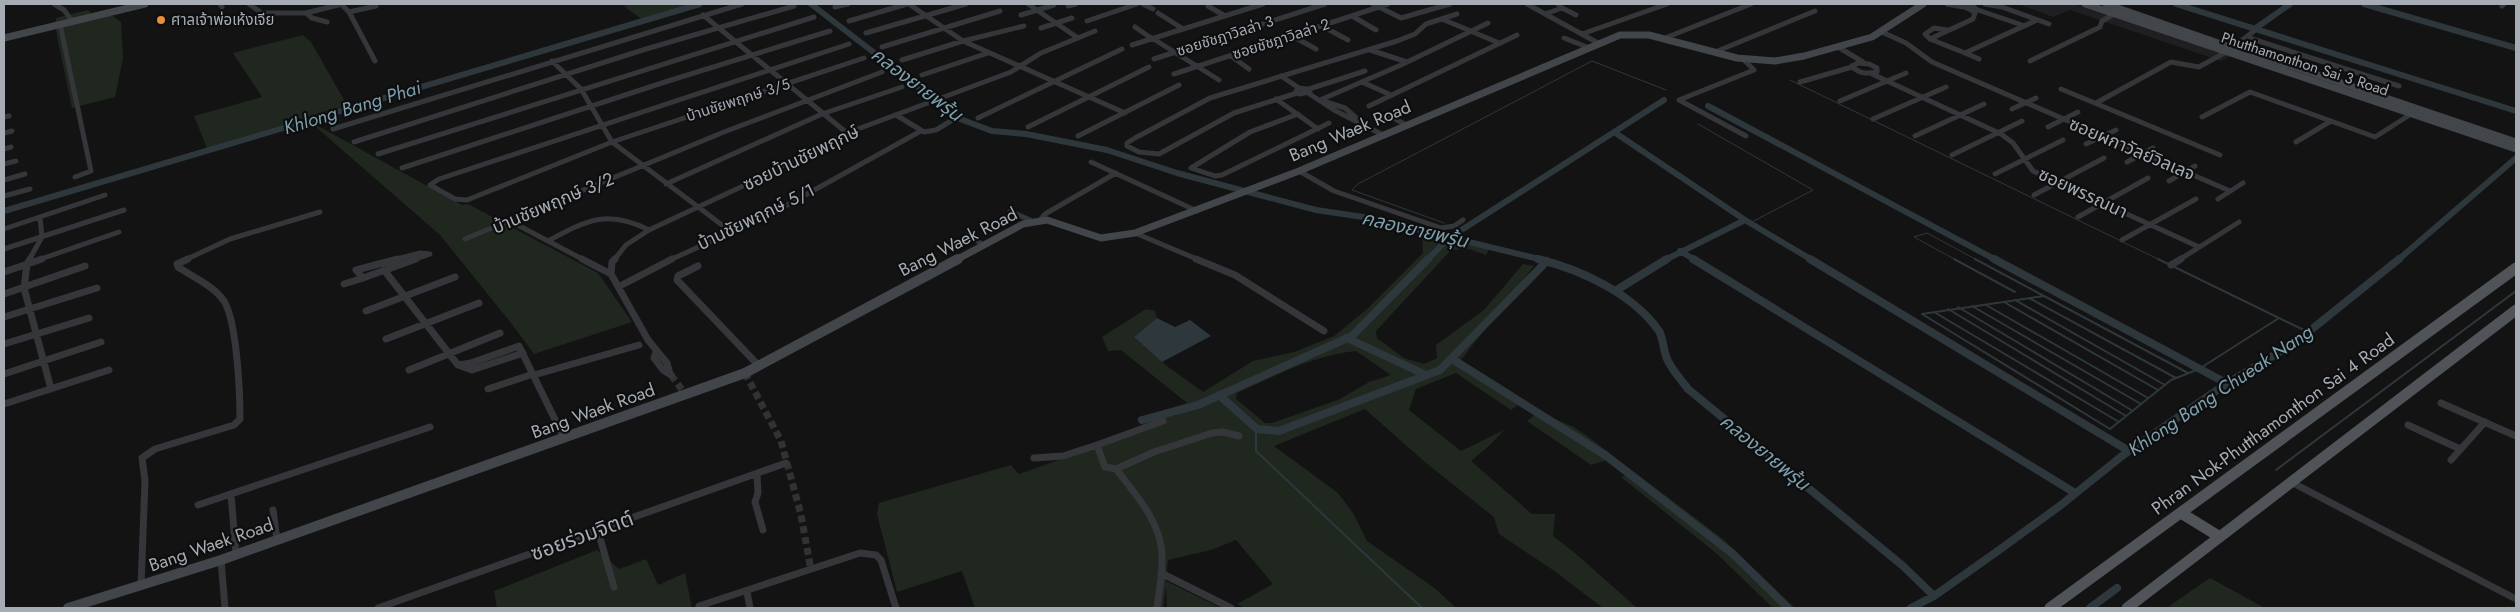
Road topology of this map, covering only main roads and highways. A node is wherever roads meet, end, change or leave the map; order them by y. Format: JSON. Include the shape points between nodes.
{"nodes":[{"id":1,"x":1923,"y":4,"type":"edge"},
{"id":2,"x":2085,"y":4,"type":"edge"},
{"id":3,"x":2093,"y":4,"type":"edge"},
{"id":4,"x":2107,"y":5,"type":"edge"},
{"id":5,"x":144,"y":6,"type":"edge"},
{"id":6,"x":4,"y":38,"type":"edge"},
{"id":7,"x":2253,"y":54,"type":"junction"},
{"id":8,"x":2246,"y":59,"type":"junction"},
{"id":9,"x":2353,"y":92,"type":"junction"},
{"id":10,"x":2515,"y":142,"type":"edge"},
{"id":11,"x":2516,"y":149,"type":"edge"},
{"id":12,"x":2516,"y":154,"type":"edge"},
{"id":13,"x":2516,"y":268,"type":"edge"},
{"id":14,"x":2516,"y":310,"type":"edge"},
{"id":15,"x":2181,"y":513,"type":"junction"},
{"id":16,"x":2220,"y":537,"type":"junction"},
{"id":17,"x":68,"y":608,"type":"edge"},
{"id":18,"x":2050,"y":608,"type":"edge"},
{"id":19,"x":2127,"y":608,"type":"edge"}],
"edges":[{"from":1,"to":17,"type":"main road","name":"Bang Waek Road","via":[[1882,32],[1836,48],[1775,61],[1742,59],[1665,38],[1629,34],[1587,47],[1263,186],[1136,233],[1101,238],[1057,222],[1036,221],[983,244],[759,366],[221,560]]},
{"from":2,"to":4,"type":"main road","name":"Phutthamonthon Sai 3 Road"},
{"from":3,"to":4,"type":"main road"},
{"from":4,"to":7,"type":"main road","name":"Phutthamonthon Sai 3 Road"},
{"from":4,"to":8,"type":"main road","name":"Phutthamonthon Sai 3 Road","via":[[2114,14]]},
{"from":5,"to":6,"type":"main road"},
{"from":7,"to":9,"type":"main road","name":"Phutthamonthon Sai 3 Road"},
{"from":7,"to":10,"type":"main road"},
{"from":8,"to":9,"type":"main road","name":"Phutthamonthon Sai 3 Road"},
{"from":8,"to":12,"type":"main road"},
{"from":9,"to":10,"type":"main road","name":"Phutthamonthon Sai 3 Road"},
{"from":9,"to":11,"type":"main road","name":"Phutthamonthon Sai 3 Road"},
{"from":13,"to":15,"type":"main road","name":"Phran Nok-Phutthamonthon Sai 4 Road"},
{"from":14,"to":16,"type":"main road"},
{"from":15,"to":16,"type":"main road"},
{"from":15,"to":18,"type":"main road","name":"Phran Nok-Phutthamonthon Sai 4 Road"},
{"from":16,"to":19,"type":"main road"}]}
